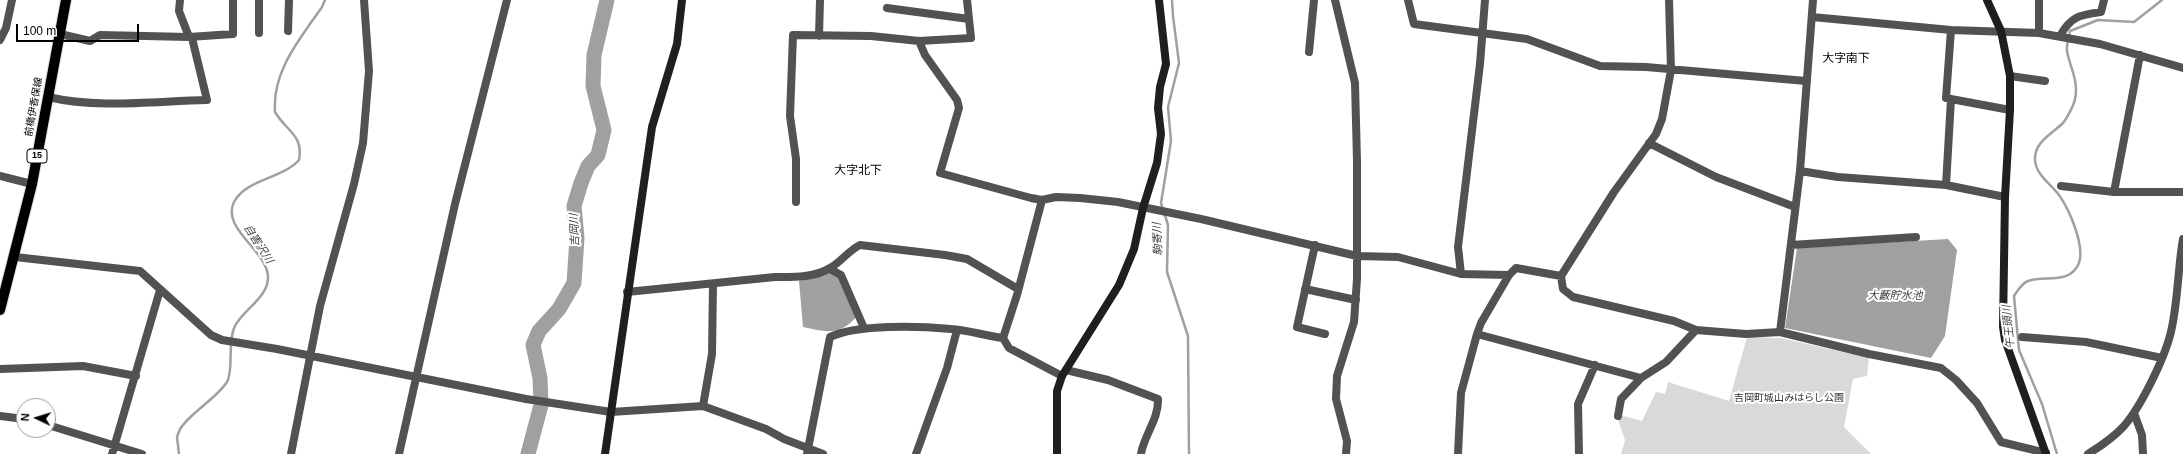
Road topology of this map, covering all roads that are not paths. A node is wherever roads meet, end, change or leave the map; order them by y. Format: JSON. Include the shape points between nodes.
{"nodes":[{"id":1,"x":12,"y":0,"type":"edge"},
{"id":2,"x":66,"y":0,"type":"edge"},
{"id":3,"x":180,"y":0,"type":"edge"},
{"id":4,"x":233,"y":0,"type":"edge"},
{"id":5,"x":259,"y":0,"type":"edge"},
{"id":6,"x":289,"y":0,"type":"edge"},
{"id":7,"x":364,"y":0,"type":"edge"},
{"id":8,"x":507,"y":0,"type":"edge"},
{"id":9,"x":682,"y":0,"type":"edge"},
{"id":10,"x":820,"y":0,"type":"edge"},
{"id":11,"x":967,"y":0,"type":"edge"},
{"id":12,"x":1159,"y":0,"type":"edge"},
{"id":13,"x":1314,"y":0,"type":"edge"},
{"id":14,"x":1335,"y":0,"type":"edge"},
{"id":15,"x":1408,"y":0,"type":"edge"},
{"id":16,"x":1485,"y":0,"type":"edge"},
{"id":17,"x":1669,"y":0,"type":"edge"},
{"id":18,"x":1813,"y":0,"type":"edge"},
{"id":19,"x":1987,"y":0,"type":"edge"},
{"id":20,"x":2039,"y":0,"type":"edge"},
{"id":21,"x":2104,"y":0,"type":"edge"},
{"id":22,"x":887,"y":8,"type":"dead end"},
{"id":23,"x":1812,"y":17,"type":"junction"},
{"id":24,"x":969,"y":19,"type":"junction"},
{"id":25,"x":1951,"y":30,"type":"junction"},
{"id":26,"x":288,"y":31,"type":"dead end"},
{"id":27,"x":2001,"y":31,"type":"junction"},
{"id":28,"x":1483,"y":32,"type":"junction"},
{"id":29,"x":259,"y":33,"type":"dead end"},
{"id":30,"x":2039,"y":33,"type":"junction"},
{"id":31,"x":60,"y":34,"type":"junction"},
{"id":32,"x":819,"y":36,"type":"junction"},
{"id":33,"x":2060,"y":36,"type":"junction"},
{"id":34,"x":189,"y":37,"type":"junction"},
{"id":35,"x":0,"y":40,"type":"edge"},
{"id":36,"x":919,"y":41,"type":"junction"},
{"id":37,"x":1309,"y":52,"type":"dead end"},
{"id":38,"x":2140,"y":55,"type":"junction"},
{"id":39,"x":2183,"y":68,"type":"edge"},
{"id":40,"x":1671,"y":70,"type":"junction"},
{"id":41,"x":2010,"y":76,"type":"junction"},
{"id":42,"x":1806,"y":81,"type":"junction"},
{"id":43,"x":2046,"y":82,"type":"dead end"},
{"id":44,"x":48,"y":97,"type":"junction"},
{"id":45,"x":1951,"y":99,"type":"junction"},
{"id":46,"x":2010,"y":110,"type":"junction"},
{"id":47,"x":1649,"y":143,"type":"junction"},
{"id":48,"x":1800,"y":171,"type":"junction"},
{"id":49,"x":0,"y":176,"type":"edge"},
{"id":50,"x":32,"y":184,"type":"junction"},
{"id":51,"x":1946,"y":185,"type":"junction"},
{"id":52,"x":2062,"y":186,"type":"dead end"},
{"id":53,"x":2114,"y":192,"type":"junction"},
{"id":54,"x":2183,"y":192,"type":"edge"},
{"id":55,"x":2005,"y":197,"type":"junction"},
{"id":56,"x":1042,"y":200,"type":"junction"},
{"id":57,"x":796,"y":202,"type":"dead end"},
{"id":58,"x":1795,"y":207,"type":"junction"},
{"id":59,"x":1143,"y":208,"type":"junction"},
{"id":60,"x":1916,"y":237,"type":"dead end"},
{"id":61,"x":2183,"y":239,"type":"edge"},
{"id":62,"x":1315,"y":245,"type":"junction"},
{"id":63,"x":1791,"y":245,"type":"junction"},
{"id":64,"x":1357,"y":256,"type":"junction"},
{"id":65,"x":15,"y":257,"type":"junction"},
{"id":66,"x":830,"y":269,"type":"junction"},
{"id":67,"x":1461,"y":274,"type":"junction"},
{"id":68,"x":1509,"y":275,"type":"junction"},
{"id":69,"x":1561,"y":276,"type":"junction"},
{"id":70,"x":2181,"y":277,"type":"edge"},
{"id":71,"x":713,"y":284,"type":"junction"},
{"id":72,"x":1018,"y":289,"type":"junction"},
{"id":73,"x":1305,"y":289,"type":"junction"},
{"id":74,"x":160,"y":290,"type":"junction"},
{"id":75,"x":627,"y":292,"type":"junction"},
{"id":76,"x":1356,"y":300,"type":"junction"},
{"id":77,"x":0,"y":310,"type":"edge"},
{"id":78,"x":864,"y":328,"type":"junction"},
{"id":79,"x":957,"y":330,"type":"junction"},
{"id":80,"x":1696,"y":330,"type":"junction"},
{"id":81,"x":1780,"y":332,"type":"junction"},
{"id":82,"x":1325,"y":334,"type":"dead end"},
{"id":83,"x":1477,"y":334,"type":"junction"},
{"id":84,"x":2022,"y":337,"type":"dead end"},
{"id":85,"x":1003,"y":338,"type":"junction"},
{"id":86,"x":309,"y":357,"type":"junction"},
{"id":87,"x":2162,"y":358,"type":"junction"},
{"id":88,"x":1595,"y":365,"type":"junction"},
{"id":89,"x":0,"y":369,"type":"edge"},
{"id":90,"x":1064,"y":373,"type":"junction"},
{"id":91,"x":136,"y":376,"type":"junction"},
{"id":92,"x":416,"y":377,"type":"junction"},
{"id":93,"x":1641,"y":378,"type":"junction"},
{"id":94,"x":703,"y":406,"type":"junction"},
{"id":95,"x":611,"y":412,"type":"junction"},
{"id":96,"x":2134,"y":413,"type":"junction"},
{"id":97,"x":0,"y":416,"type":"edge"},
{"id":98,"x":1618,"y":416,"type":"dead end"},
{"id":99,"x":16,"y":418,"type":"edge"},
{"id":100,"x":56,"y":428,"type":"edge"},
{"id":101,"x":114,"y":450,"type":"edge"},
{"id":102,"x":807,"y":451,"type":"edge"},
{"id":103,"x":2046,"y":453,"type":"edge"},
{"id":104,"x":142,"y":454,"type":"edge"},
{"id":105,"x":291,"y":454,"type":"edge"},
{"id":106,"x":399,"y":454,"type":"edge"},
{"id":107,"x":605,"y":454,"type":"edge"},
{"id":108,"x":823,"y":454,"type":"edge"},
{"id":109,"x":916,"y":454,"type":"edge"},
{"id":110,"x":1057,"y":454,"type":"edge"},
{"id":111,"x":1141,"y":454,"type":"edge"},
{"id":112,"x":1346,"y":454,"type":"edge"},
{"id":113,"x":1458,"y":454,"type":"edge"},
{"id":114,"x":1579,"y":454,"type":"edge"},
{"id":115,"x":2088,"y":454,"type":"edge"},
{"id":116,"x":2144,"y":454,"type":"edge"}],
"edges":[{"from":1,"to":35,"type":"street","via":[[6,28]]},
{"from":2,"to":31,"type":"main road","name":"前橋伊香保線","number":"15"},
{"from":3,"to":34,"type":"street","via":[[179,11]]},
{"from":4,"to":34,"type":"street","via":[[233,34]]},
{"from":5,"to":29,"type":"street"},
{"from":6,"to":26,"type":"street"},
{"from":7,"to":86,"type":"street","via":[[369,71],[362,143],[354,184],[320,306]]},
{"from":8,"to":92,"type":"street","via":[[455,204]]},
{"from":9,"to":75,"type":"street","via":[[677,44],[652,127]]},
{"from":10,"to":32,"type":"street"},
{"from":11,"to":24,"type":"street"},
{"from":12,"to":59,"type":"street","via":[[1166,64],[1158,108],[1161,134],[1157,163]]},
{"from":13,"to":37,"type":"street"},
{"from":14,"to":64,"type":"street","via":[[1355,83]]},
{"from":15,"to":28,"type":"street","via":[[1414,24]]},
{"from":16,"to":28,"type":"street"},
{"from":17,"to":40,"type":"street"},
{"from":18,"to":23,"type":"street"},
{"from":19,"to":27,"type":"street"},
{"from":20,"to":30,"type":"street"},
{"from":21,"to":33,"type":"street","via":[[2101,12],[2081,14],[2066,26]]},
{"from":22,"to":24,"type":"street"},
{"from":23,"to":25,"type":"street"},
{"from":23,"to":42,"type":"street"},
{"from":24,"to":36,"type":"street","via":[[971,38]]},
{"from":25,"to":27,"type":"street"},
{"from":25,"to":45,"type":"street","via":[[1946,98]]},
{"from":27,"to":30,"type":"street"},
{"from":27,"to":41,"type":"street"},
{"from":28,"to":40,"type":"street","via":[[1527,39],[1600,66]]},
{"from":28,"to":67,"type":"street","via":[[1458,247]]},
{"from":30,"to":33,"type":"street"},
{"from":31,"to":34,"type":"street","via":[[90,42],[100,35]]},
{"from":31,"to":44,"type":"main road","name":"前橋伊香保線","number":"15"},
{"from":32,"to":36,"type":"street","via":[[871,36]]},
{"from":32,"to":57,"type":"street","via":[[793,35],[790,116],[796,159]]},
{"from":33,"to":38,"type":"street"},
{"from":34,"to":44,"type":"street","via":[[192,38],[207,100],[92,104]]},
{"from":36,"to":56,"type":"street","via":[[924,55],[957,100],[959,108],[940,173]]},
{"from":38,"to":39,"type":"street"},
{"from":38,"to":53,"type":"street"},
{"from":40,"to":42,"type":"street"},
{"from":40,"to":47,"type":"street","via":[[1662,119]]},
{"from":41,"to":43,"type":"street"},
{"from":41,"to":46,"type":"street"},
{"from":42,"to":48,"type":"street"},
{"from":44,"to":50,"type":"main road","name":"前橋伊香保線","number":"15"},
{"from":45,"to":46,"type":"street"},
{"from":45,"to":51,"type":"street"},
{"from":46,"to":55,"type":"street"},
{"from":47,"to":58,"type":"street","via":[[1716,177]]},
{"from":47,"to":69,"type":"street","via":[[1614,192]]},
{"from":48,"to":51,"type":"street","via":[[1838,177]]},
{"from":48,"to":58,"type":"street"},
{"from":49,"to":50,"type":"street"},
{"from":50,"to":65,"type":"main road","name":"前橋伊香保線","number":"15"},
{"from":51,"to":55,"type":"street"},
{"from":52,"to":53,"type":"street"},
{"from":53,"to":54,"type":"street"},
{"from":55,"to":103,"type":"street","via":[[2003,328],[2005,340]]},
{"from":56,"to":59,"type":"street","via":[[1080,198]]},
{"from":56,"to":72,"type":"street"},
{"from":58,"to":63,"type":"street"},
{"from":59,"to":62,"type":"street"},
{"from":59,"to":90,"type":"street","via":[[1134,249],[1119,285]]},
{"from":60,"to":63,"type":"street"},
{"from":61,"to":70,"type":"street"},
{"from":62,"to":64,"type":"street"},
{"from":62,"to":73,"type":"street"},
{"from":63,"to":81,"type":"street"},
{"from":64,"to":67,"type":"street","via":[[1398,257]]},
{"from":64,"to":76,"type":"street"},
{"from":65,"to":74,"type":"street","via":[[134,269],[140,271]]},
{"from":65,"to":77,"type":"main road","name":"前橋伊香保線","number":"15"},
{"from":66,"to":71,"type":"street","via":[[797,278],[774,277]]},
{"from":66,"to":72,"type":"street","via":[[860,245],[879,247],[967,259]]},
{"from":66,"to":78,"type":"street","via":[[841,275]]},
{"from":67,"to":68,"type":"street"},
{"from":68,"to":69,"type":"street","via":[[1516,268]]},
{"from":68,"to":83,"type":"street"},
{"from":69,"to":80,"type":"street","via":[[1564,289],[1574,297],[1674,321]]},
{"from":70,"to":87,"type":"street","via":[[2172,329]]},
{"from":71,"to":75,"type":"street"},
{"from":71,"to":94,"type":"street","via":[[712,354]]},
{"from":72,"to":85,"type":"street"},
{"from":73,"to":76,"type":"street"},
{"from":73,"to":82,"type":"street","via":[[1297,327]]},
{"from":74,"to":86,"type":"street","via":[[211,335],[222,340]]},
{"from":74,"to":91,"type":"street"},
{"from":75,"to":95,"type":"street"},
{"from":76,"to":112,"type":"street","via":[[1354,322],[1337,376],[1336,399],[1347,441]]},
{"from":78,"to":79,"type":"street"},
{"from":78,"to":102,"type":"street","via":[[841,332],[830,337]]},
{"from":79,"to":85,"type":"street"},
{"from":79,"to":109,"type":"street","via":[[947,368]]},
{"from":80,"to":81,"type":"street","via":[[1746,334]]},
{"from":80,"to":93,"type":"street","via":[[1666,362]]},
{"from":81,"to":103,"type":"street","via":[[1869,354],[1941,368],[1977,403],[2001,442]]},
{"from":83,"to":88,"type":"street"},
{"from":83,"to":113,"type":"street","via":[[1461,393]]},
{"from":84,"to":87,"type":"street","via":[[2086,342]]},
{"from":85,"to":90,"type":"street","via":[[1009,348]]},
{"from":86,"to":92,"type":"street"},
{"from":86,"to":105,"type":"street"},
{"from":87,"to":96,"type":"street"},
{"from":88,"to":93,"type":"street"},
{"from":88,"to":114,"type":"street","via":[[1578,404]]},
{"from":89,"to":91,"type":"street","via":[[83,366]]},
{"from":90,"to":110,"type":"street","via":[[1057,391]]},
{"from":90,"to":111,"type":"street","via":[[1108,380],[1158,399],[1156,417],[1143,441]]},
{"from":91,"to":101,"type":"street"},
{"from":92,"to":95,"type":"street","via":[[526,399]]},
{"from":92,"to":106,"type":"street"},
{"from":93,"to":98,"type":"street","via":[[1621,399]]},
{"from":94,"to":95,"type":"street"},
{"from":94,"to":102,"type":"street","via":[[766,429]]},
{"from":95,"to":107,"type":"street"},
{"from":96,"to":115,"type":"street","via":[[2124,426]]},
{"from":96,"to":116,"type":"street","via":[[2142,435]]},
{"from":97,"to":99,"type":"street"},
{"from":100,"to":101,"type":"street"},
{"from":101,"to":104,"type":"street"},
{"from":102,"to":108,"type":"street"}]}
